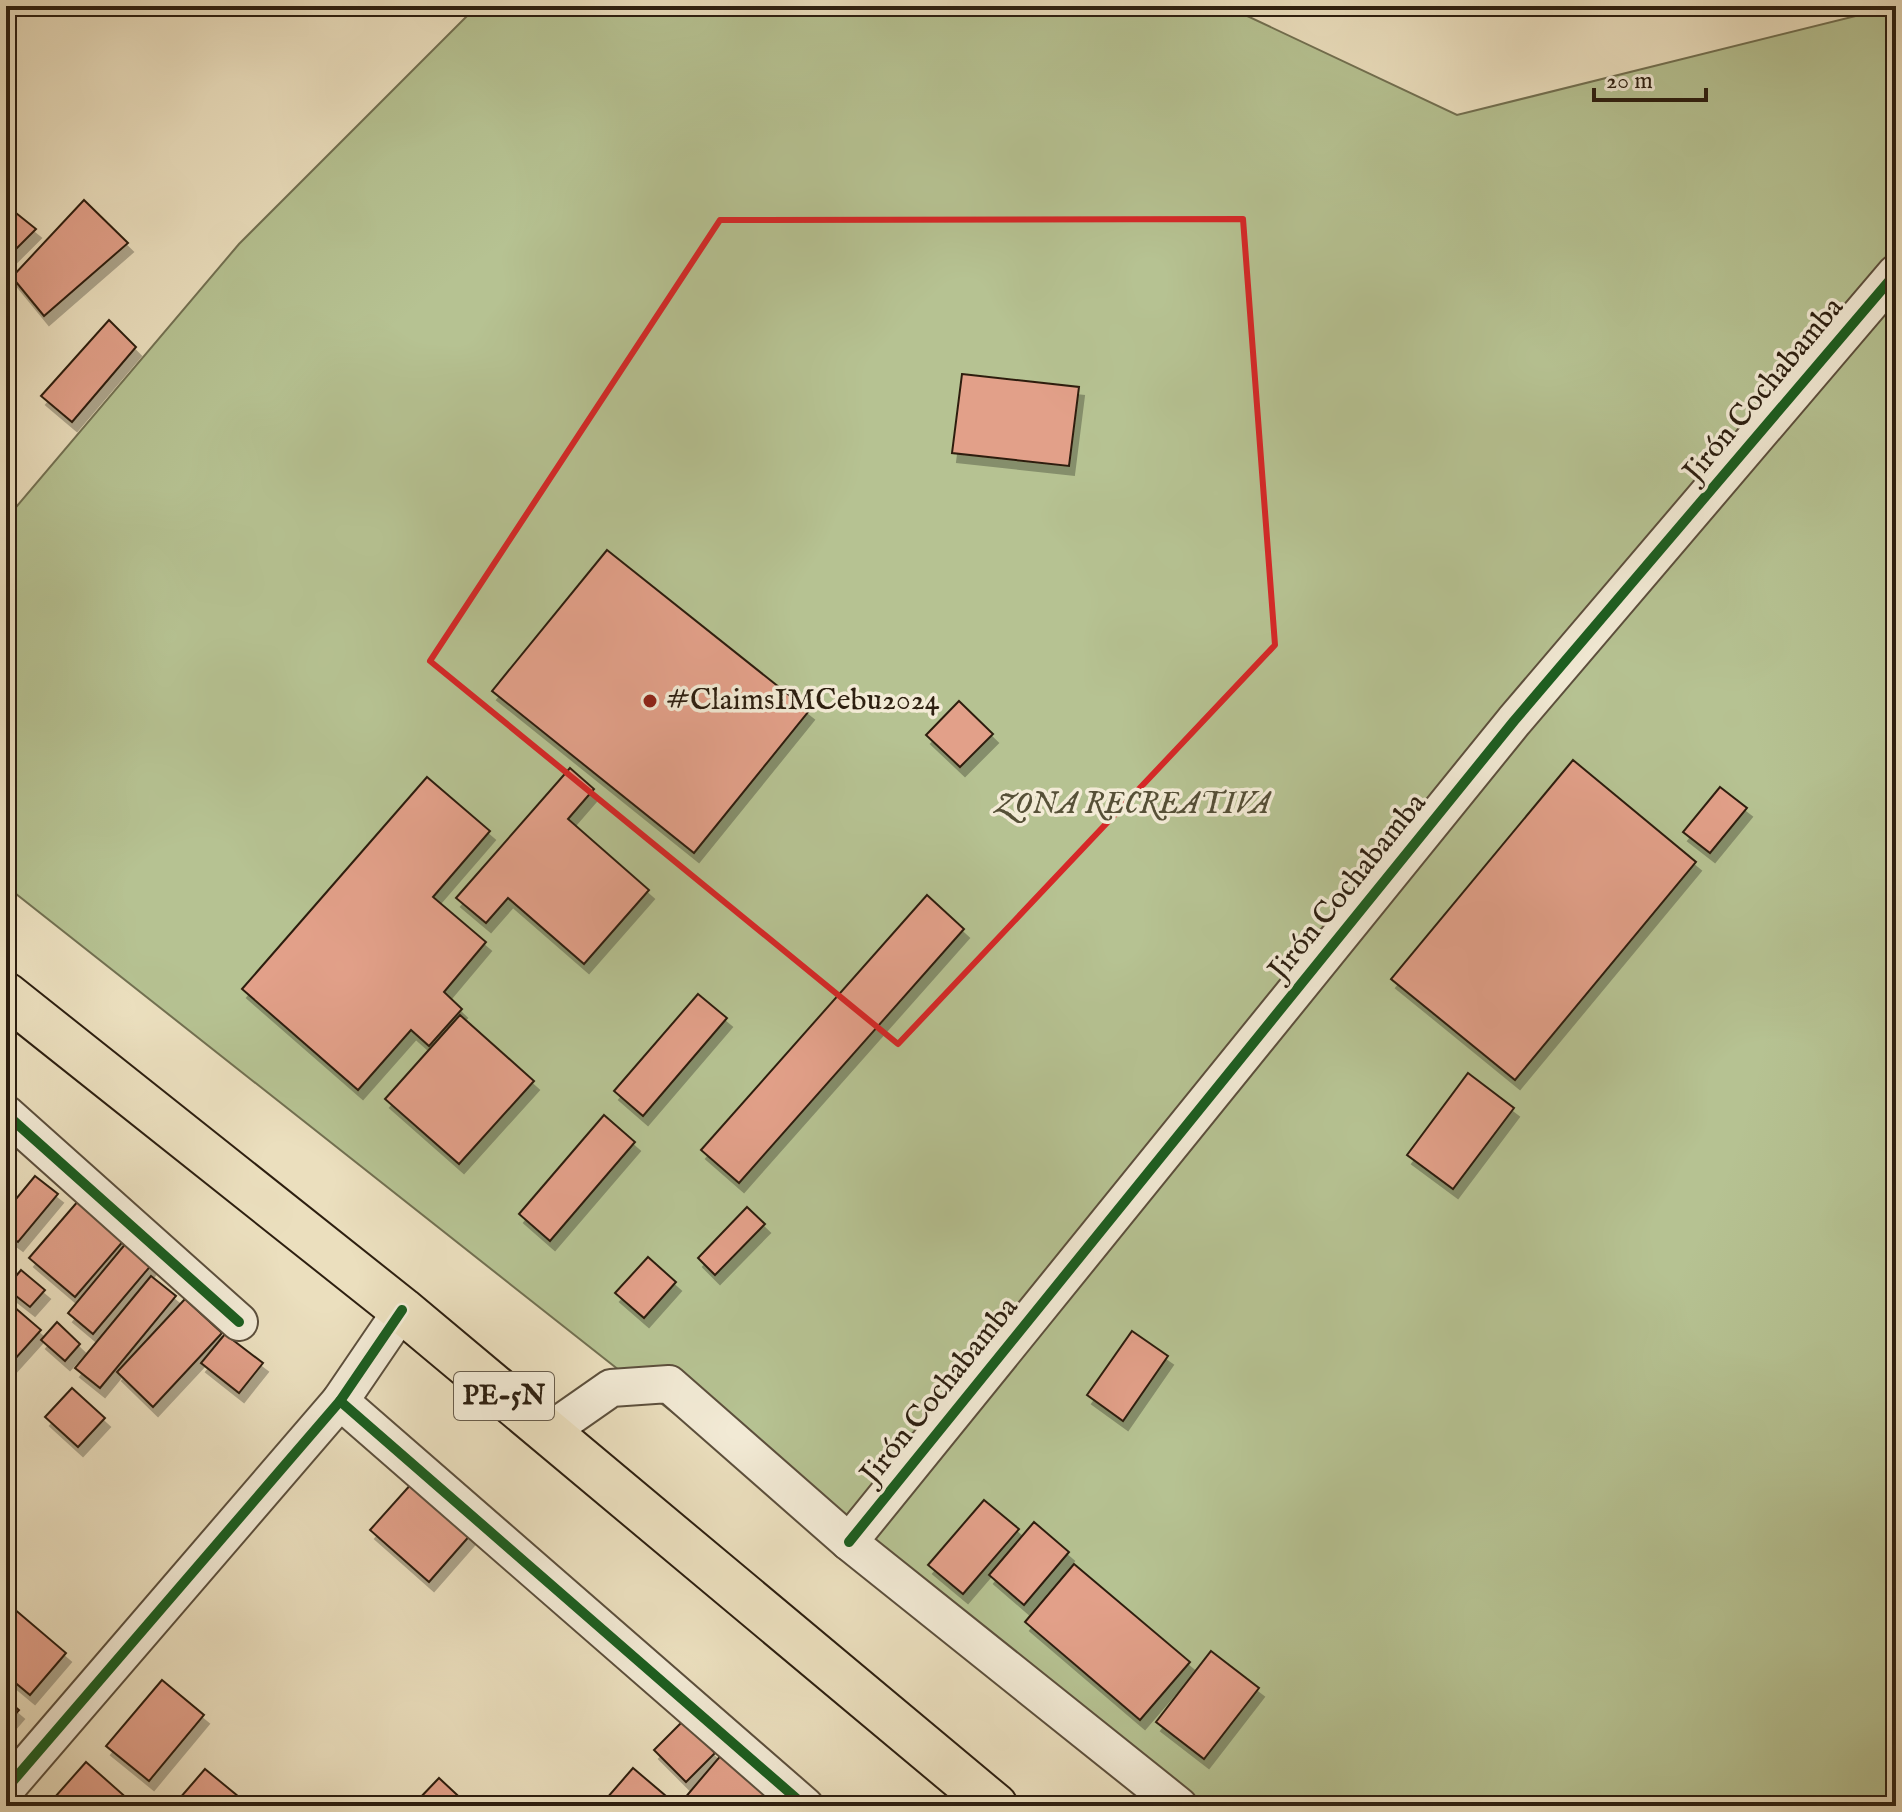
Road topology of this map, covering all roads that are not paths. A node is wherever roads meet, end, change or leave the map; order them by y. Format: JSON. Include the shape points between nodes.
{"nodes":[{"id":1,"x":1896,"y":273,"type":"edge"},
{"id":2,"x":6,"y":995,"type":"edge"},
{"id":3,"x":8,"y":1113,"type":"edge"},
{"id":4,"x":402,"y":1310,"type":"junction"},
{"id":5,"x":239,"y":1322,"type":"dead end"},
{"id":6,"x":340,"y":1401,"type":"junction"},
{"id":7,"x":548,"y":1432,"type":"junction"},
{"id":8,"x":849,"y":1542,"type":"junction"},
{"id":9,"x":6,"y":1789,"type":"edge"},
{"id":10,"x":805,"y":1806,"type":"edge"},
{"id":11,"x":995,"y":1806,"type":"edge"},
{"id":12,"x":1179,"y":1806,"type":"edge"}],
"edges":[{"from":1,"to":8,"type":"street","name":"Jirón Cochabamba","via":[[1514,721]]},
{"from":2,"to":4,"type":"highway","number":"PE-5N"},
{"from":3,"to":5,"type":"street"},
{"from":4,"to":6,"type":"street"},
{"from":4,"to":7,"type":"highway","number":"PE-5N"},
{"from":6,"to":9,"type":"street"},
{"from":6,"to":10,"type":"street"},
{"from":7,"to":8,"type":"street","via":[[611,1388],[669,1384]]},
{"from":7,"to":11,"type":"highway","number":"PE-5N"},
{"from":8,"to":12,"type":"street"}]}
